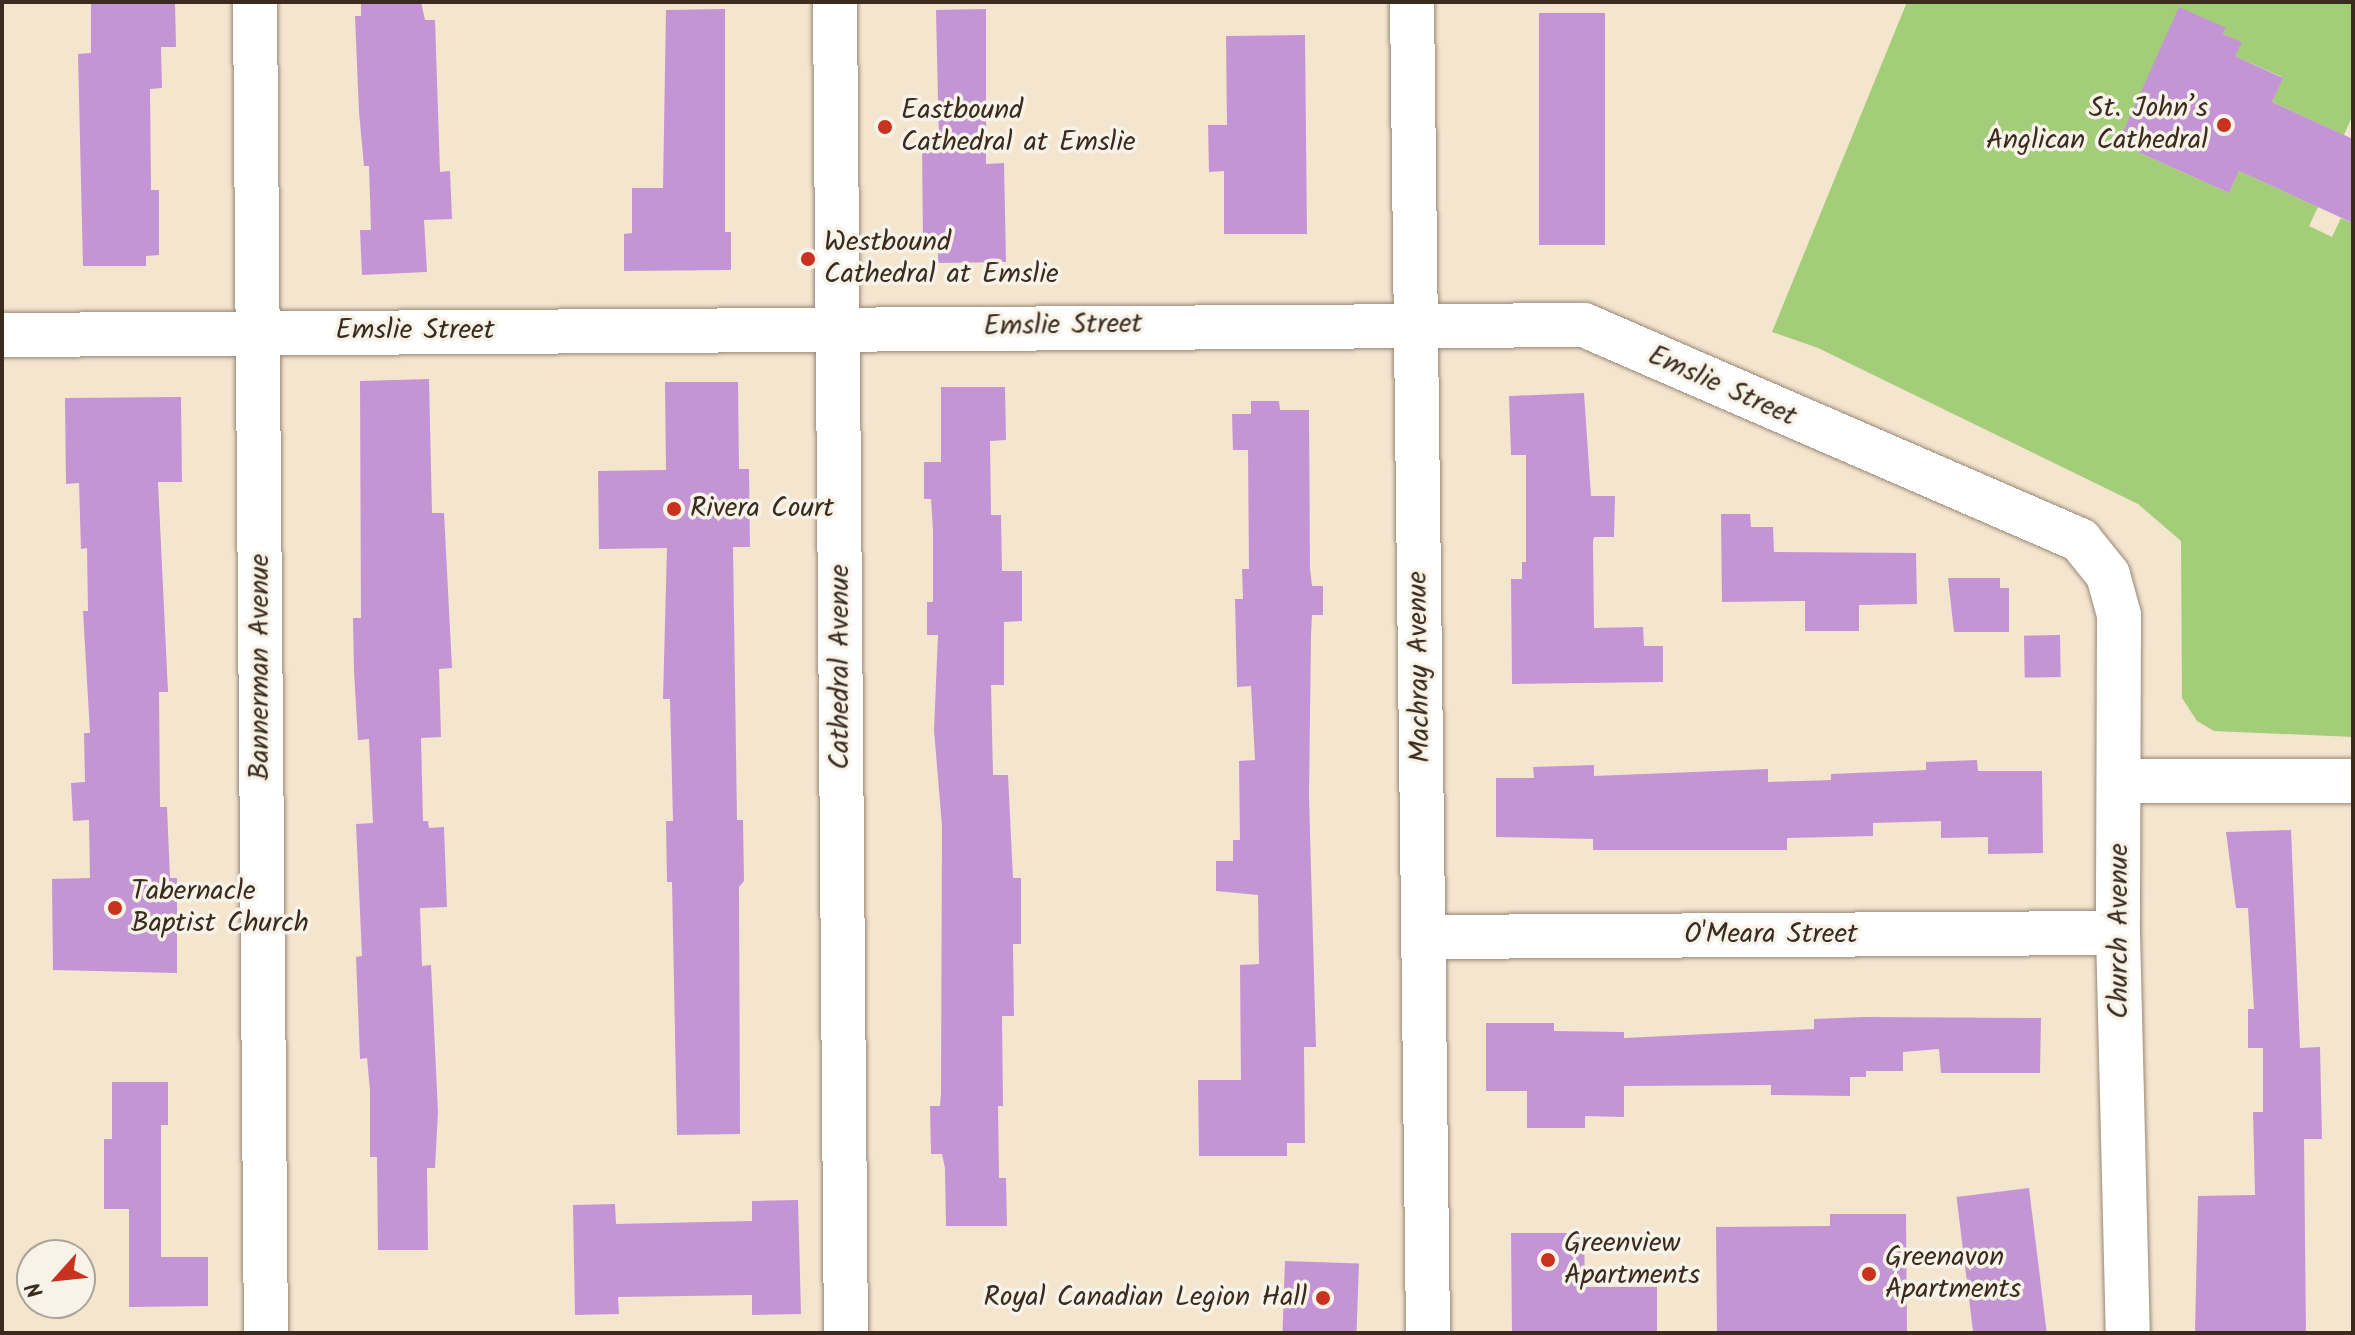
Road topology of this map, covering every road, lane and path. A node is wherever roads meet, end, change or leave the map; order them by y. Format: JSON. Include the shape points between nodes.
{"nodes":[{"id":1,"x":255,"y":2,"type":"edge"},
{"id":2,"x":835,"y":2,"type":"edge"},
{"id":3,"x":1412,"y":2,"type":"edge"},
{"id":4,"x":1416,"y":323,"type":"junction"},
{"id":5,"x":838,"y":328,"type":"junction"},
{"id":6,"x":259,"y":333,"type":"junction"},
{"id":7,"x":2,"y":335,"type":"edge"},
{"id":8,"x":2080,"y":540,"type":"joint"},
{"id":9,"x":2121,"y":781,"type":"junction"},
{"id":10,"x":2353,"y":781,"type":"edge"},
{"id":11,"x":2118,"y":933,"type":"junction"},
{"id":12,"x":1423,"y":937,"type":"junction"},
{"id":13,"x":266,"y":1333,"type":"edge"},
{"id":14,"x":846,"y":1333,"type":"edge"},
{"id":15,"x":1428,"y":1333,"type":"edge"},
{"id":16,"x":2128,"y":1333,"type":"edge"}],
"edges":[{"from":1,"to":6,"type":"street","name":"Bannerman Avenue"},
{"from":2,"to":5,"type":"street","name":"Cathedral Avenue"},
{"from":3,"to":4,"type":"street","name":"Machray Avenue"},
{"from":4,"to":5,"type":"street","name":"Emslie Street"},
{"from":4,"to":8,"type":"street","name":"Emslie Street","via":[[1584,325]]},
{"from":4,"to":12,"type":"street","name":"Machray Avenue"},
{"from":5,"to":6,"type":"street","name":"Emslie Street"},
{"from":5,"to":14,"type":"street","name":"Cathedral Avenue"},
{"from":6,"to":7,"type":"street","name":"Emslie Street"},
{"from":6,"to":13,"type":"street","name":"Bannerman Avenue"},
{"from":8,"to":9,"type":"street","name":"Church Avenue","via":[[2108,575],[2119,615]]},
{"from":9,"to":10,"type":"street"},
{"from":9,"to":11,"type":"street","name":"Church Avenue"},
{"from":11,"to":12,"type":"street","name":"O'Meara Street"},
{"from":11,"to":16,"type":"street","name":"Church Avenue"},
{"from":12,"to":15,"type":"street","name":"Machray Avenue"}]}
